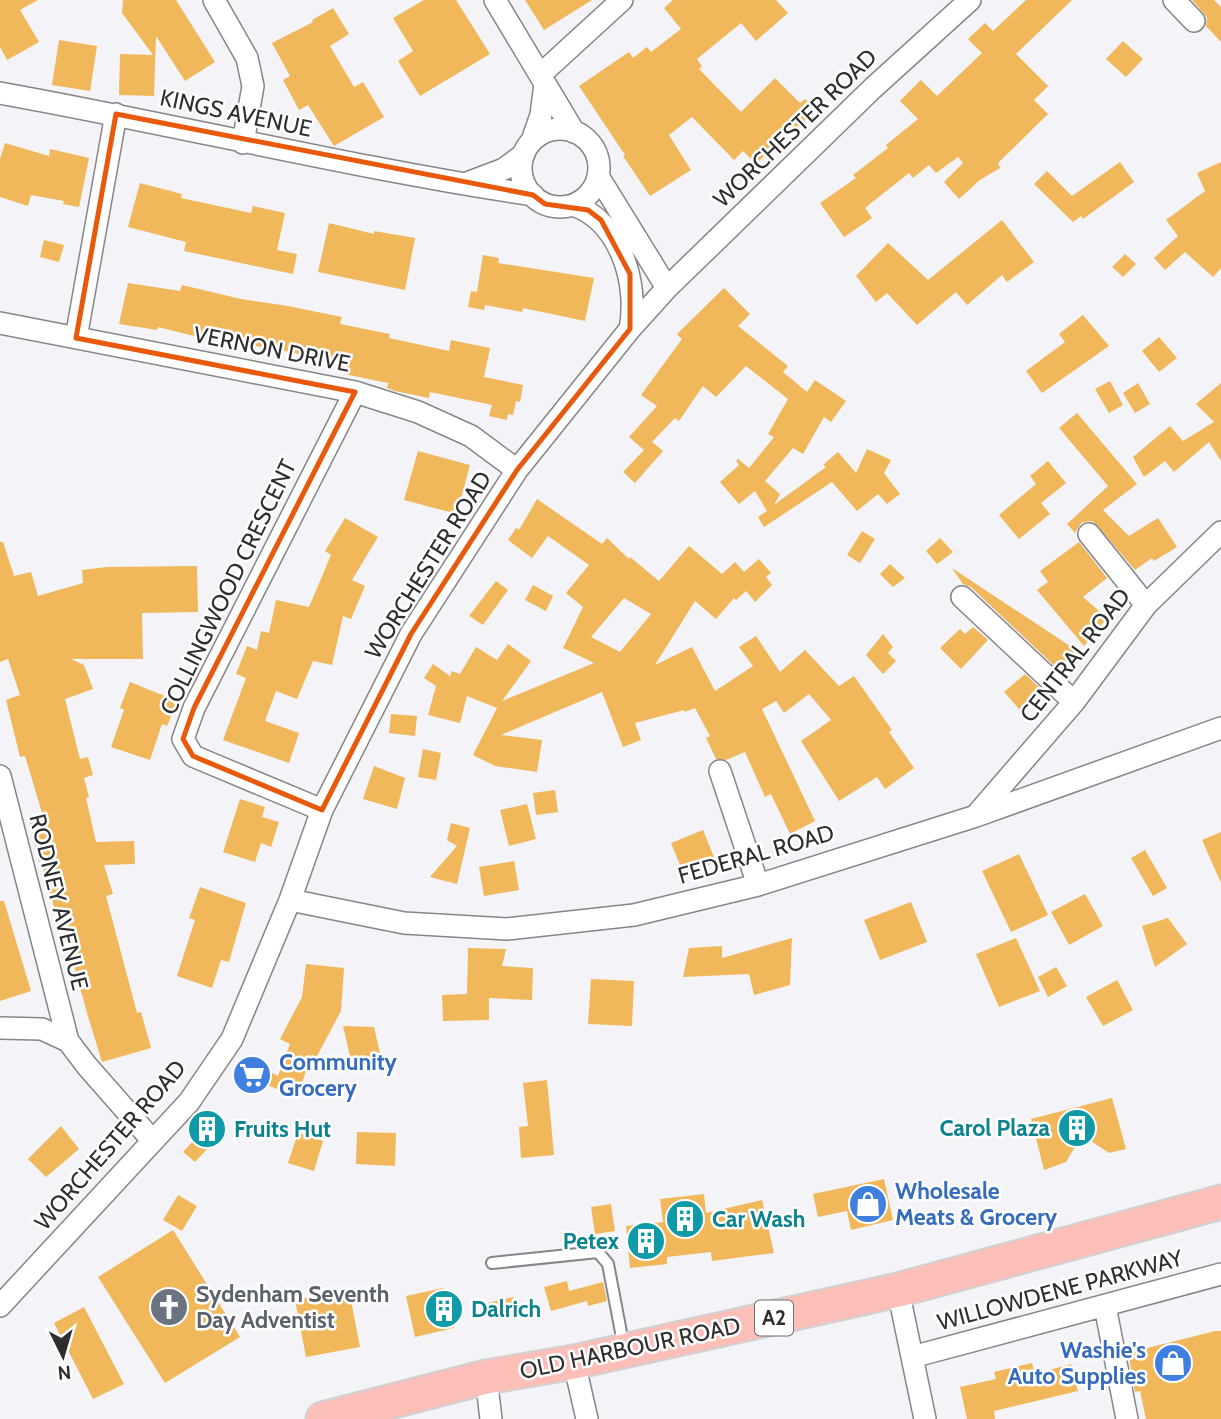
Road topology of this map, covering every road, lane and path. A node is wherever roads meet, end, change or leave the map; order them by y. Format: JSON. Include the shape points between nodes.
{"nodes":[{"id":1,"x":214,"y":0,"type":"edge"},
{"id":2,"x":495,"y":0,"type":"edge"},
{"id":3,"x":622,"y":0,"type":"edge"},
{"id":4,"x":970,"y":0,"type":"edge"},
{"id":5,"x":1174,"y":0,"type":"edge"},
{"id":6,"x":1194,"y":21,"type":"dead end"},
{"id":7,"x":542,"y":80,"type":"junction"},
{"id":8,"x":0,"y":93,"type":"edge"},
{"id":9,"x":116,"y":114,"type":"junction"},
{"id":10,"x":574,"y":132,"type":"junction"},
{"id":11,"x":243,"y":143,"type":"junction"},
{"id":12,"x":528,"y":147,"type":"junction"},
{"id":13,"x":598,"y":176,"type":"junction"},
{"id":14,"x":461,"y":185,"type":"junction"},
{"id":15,"x":533,"y":195,"type":"junction"},
{"id":16,"x":573,"y":205,"type":"junction"},
{"id":17,"x":667,"y":288,"type":"junction"},
{"id":18,"x":0,"y":323,"type":"edge"},
{"id":19,"x":630,"y":328,"type":"junction"},
{"id":20,"x":76,"y":338,"type":"junction"},
{"id":21,"x":355,"y":392,"type":"junction"},
{"id":22,"x":517,"y":470,"type":"junction"},
{"id":23,"x":1221,"y":532,"type":"edge"},
{"id":24,"x":1089,"y":534,"type":"dead end"},
{"id":25,"x":962,"y":597,"type":"dead end"},
{"id":26,"x":1146,"y":605,"type":"junction"},
{"id":27,"x":1074,"y":702,"type":"junction"},
{"id":28,"x":1221,"y":728,"type":"edge"},
{"id":29,"x":720,"y":771,"type":"dead end"},
{"id":30,"x":0,"y":776,"type":"edge"},
{"id":31,"x":322,"y":810,"type":"junction"},
{"id":32,"x":976,"y":816,"type":"junction"},
{"id":33,"x":758,"y":885,"type":"junction"},
{"id":34,"x":290,"y":900,"type":"junction"},
{"id":35,"x":0,"y":1028,"type":"edge"},
{"id":36,"x":68,"y":1041,"type":"junction"},
{"id":37,"x":152,"y":1140,"type":"junction"},
{"id":38,"x":1221,"y":1202,"type":"edge"},
{"id":39,"x":492,"y":1263,"type":"dead end"},
{"id":40,"x":1221,"y":1274,"type":"edge"},
{"id":41,"x":898,"y":1290,"type":"junction"},
{"id":42,"x":0,"y":1306,"type":"edge"},
{"id":43,"x":1105,"y":1306,"type":"junction"},
{"id":44,"x":624,"y":1351,"type":"junction"},
{"id":45,"x":912,"y":1357,"type":"junction"},
{"id":46,"x":574,"y":1362,"type":"junction"},
{"id":47,"x":486,"y":1377,"type":"junction"},
{"id":48,"x":323,"y":1419,"type":"edge"},
{"id":49,"x":491,"y":1419,"type":"edge"},
{"id":50,"x":587,"y":1419,"type":"edge"},
{"id":51,"x":925,"y":1419,"type":"edge"},
{"id":52,"x":1127,"y":1419,"type":"edge"}],
"edges":[{"from":1,"to":11,"type":"street","via":[[247,58],[253,86]]},
{"from":2,"to":7,"type":"street"},
{"from":3,"to":7,"type":"street"},
{"from":4,"to":17,"type":"street","name":"WORCHESTER ROAD"},
{"from":5,"to":6,"type":"street"},
{"from":7,"to":10,"type":"street"},
{"from":7,"to":12,"type":"street","via":[[541,115]]},
{"from":8,"to":9,"type":"street","name":"KINGS AVENUE"},
{"from":9,"to":11,"type":"street","name":"KINGS AVENUE"},
{"from":9,"to":20,"type":"street"},
{"from":10,"to":12,"type":"street","via":[[544,132]]},
{"from":10,"to":13,"type":"street","via":[[591,145]]},
{"from":11,"to":14,"type":"street","name":"KINGS AVENUE"},
{"from":12,"to":14,"type":"street","name":"KINGS AVENUE","via":[[504,169]]},
{"from":12,"to":15,"type":"street","via":[[521,169]]},
{"from":13,"to":16,"type":"street","via":[[593,188]]},
{"from":13,"to":17,"type":"street"},
{"from":14,"to":15,"type":"street","name":"KINGS AVENUE"},
{"from":15,"to":16,"type":"street","via":[[545,204]]},
{"from":16,"to":19,"type":"street","via":[[601,220],[630,274],[634,311]]},
{"from":17,"to":19,"type":"street","name":"WORCHESTER ROAD"},
{"from":18,"to":20,"type":"street","name":"VERNON DRIVE"},
{"from":19,"to":22,"type":"street","name":"WORCHESTER ROAD"},
{"from":20,"to":21,"type":"street","name":"VERNON DRIVE"},
{"from":21,"to":22,"type":"street","name":"VERNON DRIVE","via":[[418,412],[471,436]]},
{"from":21,"to":31,"type":"street","name":"COLLINGWOOD CRESCENT","via":[[194,708],[183,739],[193,756]]},
{"from":22,"to":31,"type":"street","name":"WORCHESTER ROAD","via":[[411,634]]},
{"from":23,"to":26,"type":"street","name":"CENTRAL ROAD"},
{"from":24,"to":26,"type":"street"},
{"from":25,"to":27,"type":"street"},
{"from":26,"to":27,"type":"street","name":"CENTRAL ROAD"},
{"from":27,"to":32,"type":"street","name":"CENTRAL ROAD"},
{"from":28,"to":32,"type":"street","name":"FEDERAL ROAD"},
{"from":29,"to":33,"type":"street"},
{"from":30,"to":36,"type":"street","name":"RODNEY AVENUE"},
{"from":31,"to":34,"type":"street","name":"WORCHESTER ROAD"},
{"from":32,"to":33,"type":"street","name":"FEDERAL ROAD"},
{"from":33,"to":34,"type":"street","name":"FEDERAL ROAD","via":[[634,915],[507,929],[404,923]]},
{"from":34,"to":37,"type":"street","name":"WORCHESTER ROAD","via":[[232,1039],[189,1102]]},
{"from":35,"to":36,"type":"street","via":[[42,1029]]},
{"from":36,"to":37,"type":"street"},
{"from":37,"to":42,"type":"street","name":"WORCHESTER ROAD"},
{"from":38,"to":41,"type":"main road","name":"OLD HARBOUR ROAD","number":"A2"},
{"from":39,"to":44,"type":"lane","via":[[598,1252],[608,1264]]},
{"from":40,"to":43,"type":"street","name":"WILLOWDENE PARKWAY"},
{"from":41,"to":44,"type":"main road","name":"OLD HARBOUR ROAD","number":"A2"},
{"from":41,"to":45,"type":"street"},
{"from":43,"to":45,"type":"street","name":"WILLOWDENE PARKWAY"},
{"from":43,"to":52,"type":"street"},
{"from":44,"to":46,"type":"main road","name":"OLD HARBOUR ROAD","number":"A2"},
{"from":45,"to":51,"type":"street"},
{"from":46,"to":47,"type":"main road","name":"OLD HARBOUR ROAD","number":"A2"},
{"from":46,"to":50,"type":"street"},
{"from":47,"to":48,"type":"main road","name":"OLD HARBOUR ROAD","number":"A2"},
{"from":47,"to":49,"type":"street"}]}
